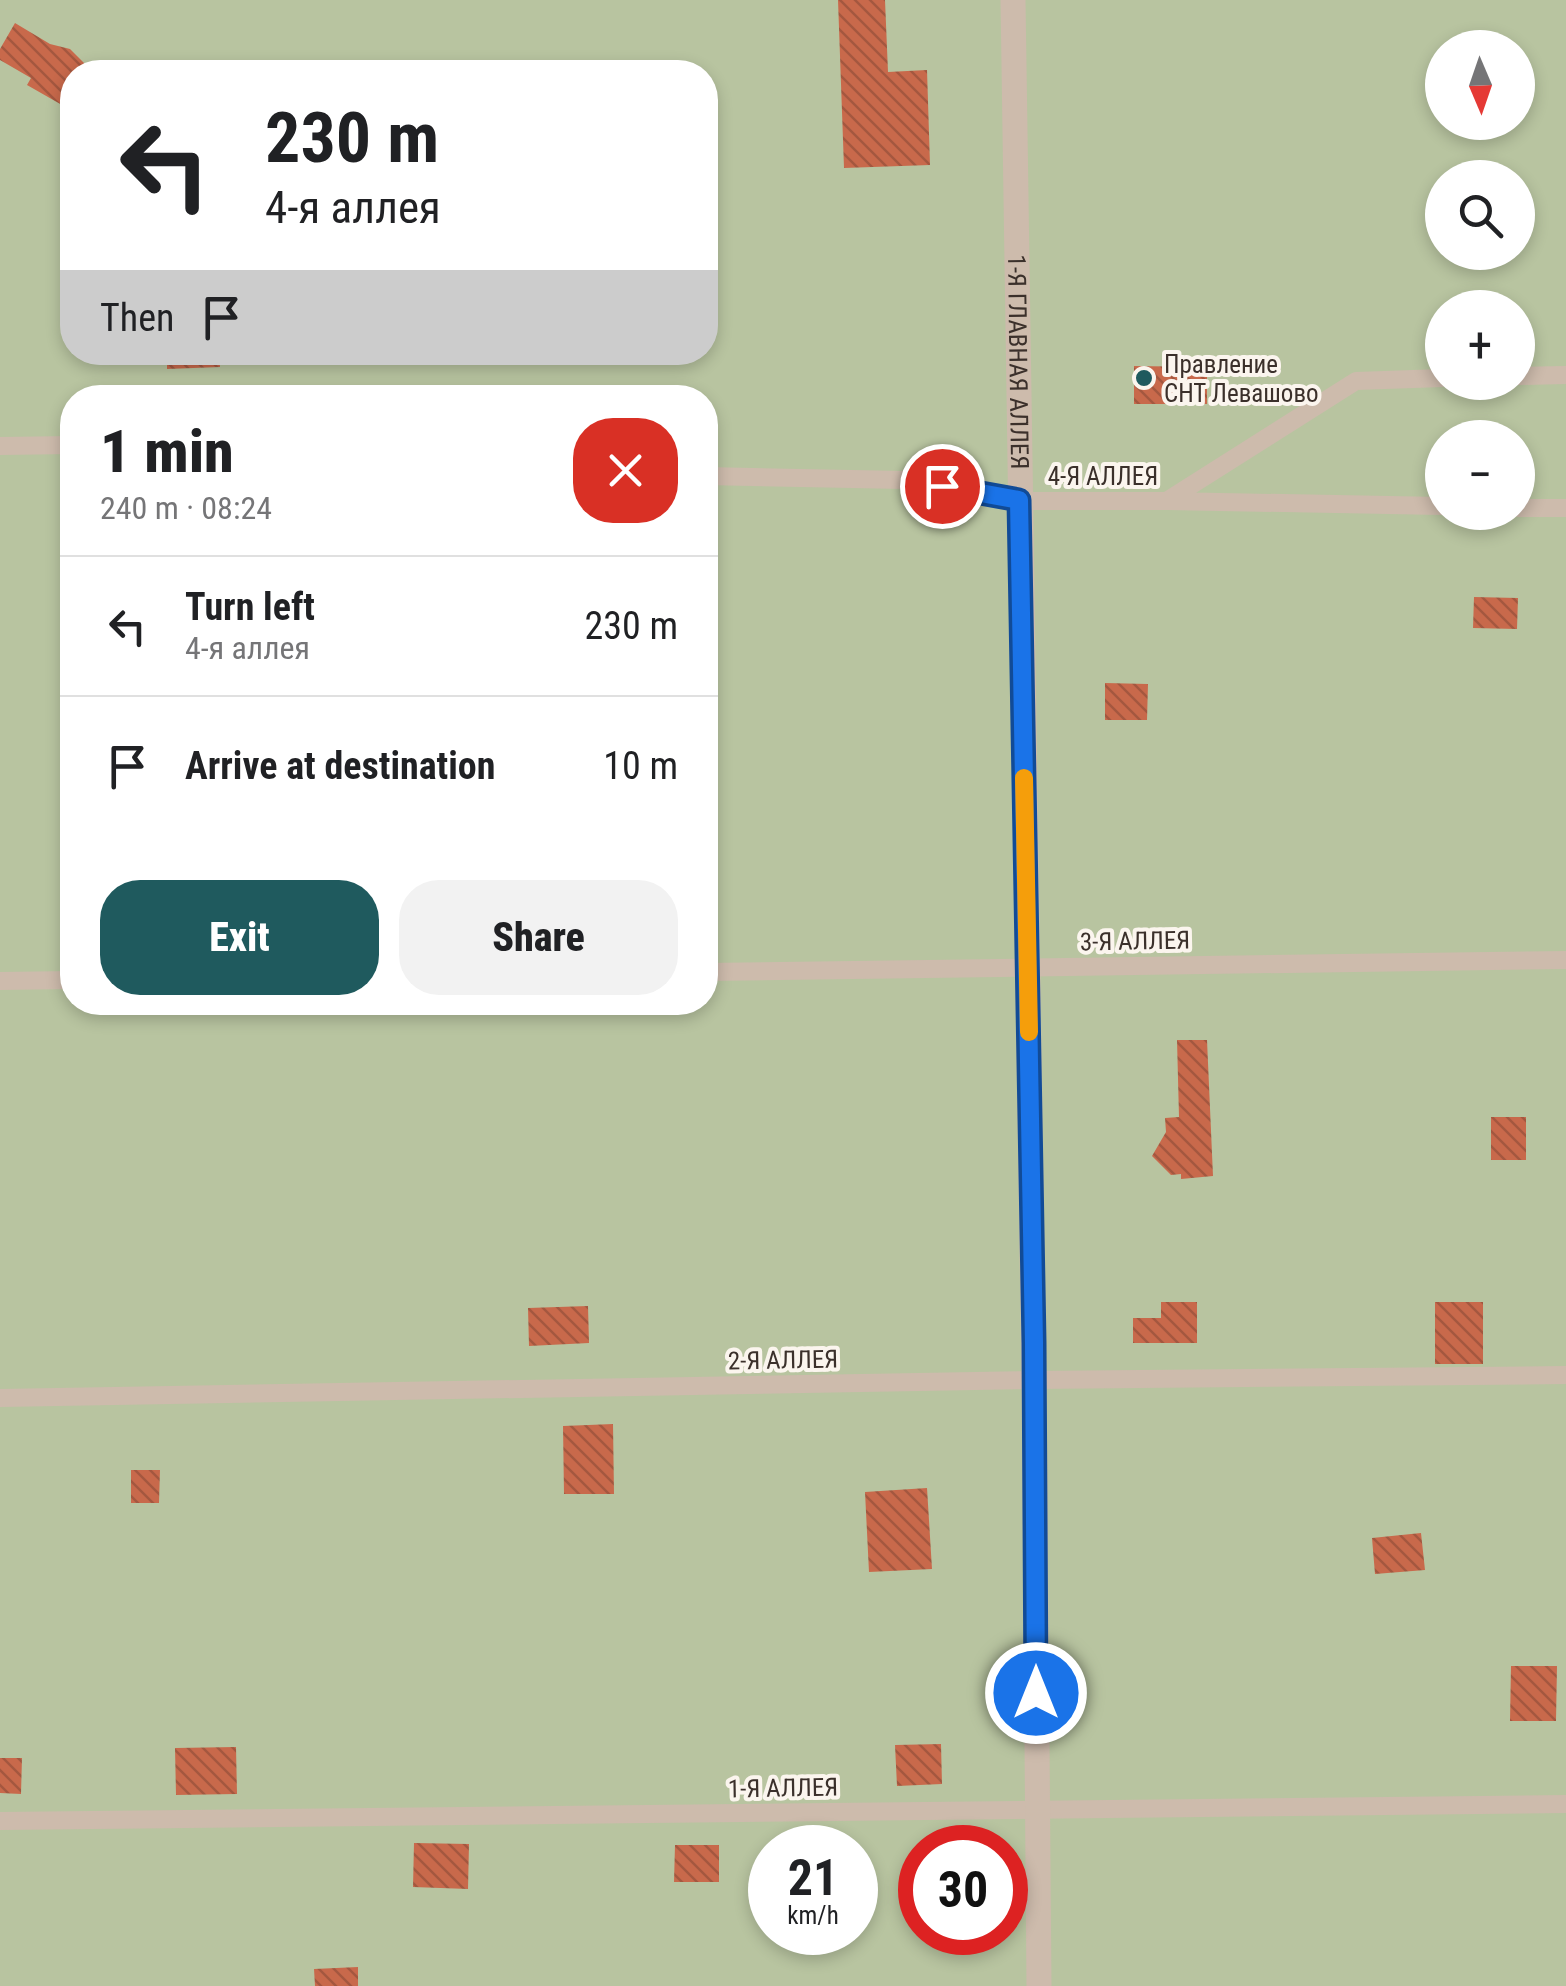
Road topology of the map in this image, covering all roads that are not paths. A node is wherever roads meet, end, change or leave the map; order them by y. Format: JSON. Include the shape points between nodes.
{"nodes":[{"id":1,"x":1013,"y":0,"type":"edge"},
{"id":2,"x":1566,"y":375,"type":"edge"},
{"id":3,"x":1535,"y":376,"type":"edge"},
{"id":4,"x":1425,"y":379,"type":"edge"},
{"id":5,"x":60,"y":445,"type":"edge"},
{"id":6,"x":0,"y":446,"type":"edge"},
{"id":7,"x":718,"y":476,"type":"edge"},
{"id":8,"x":1019,"y":500,"type":"junction"},
{"id":9,"x":1166,"y":501,"type":"junction"},
{"id":10,"x":1425,"y":506,"type":"edge"},
{"id":11,"x":1535,"y":508,"type":"edge"},
{"id":12,"x":1566,"y":508,"type":"edge"},
{"id":13,"x":1566,"y":960,"type":"edge"},
{"id":14,"x":1028,"y":968,"type":"junction"},
{"id":15,"x":718,"y":972,"type":"edge"},
{"id":16,"x":60,"y":980,"type":"edge"},
{"id":17,"x":0,"y":981,"type":"edge"},
{"id":18,"x":1566,"y":1375,"type":"edge"},
{"id":19,"x":1034,"y":1380,"type":"junction"},
{"id":20,"x":0,"y":1398,"type":"edge"},
{"id":21,"x":1566,"y":1804,"type":"edge"},
{"id":22,"x":1037,"y":1810,"type":"junction"},
{"id":23,"x":0,"y":1821,"type":"edge"},
{"id":24,"x":1040,"y":1986,"type":"edge"}],
"edges":[{"from":1,"to":8,"type":"street","name":"1-Я ГЛАВНАЯ АЛЛЕЯ"},
{"from":2,"to":3,"type":"lane"},
{"from":4,"to":9,"type":"lane","via":[[1356,381]]},
{"from":5,"to":6,"type":"lane"},
{"from":7,"to":8,"type":"lane","name":"4-Я АЛЛЕЯ","via":[[904,480]]},
{"from":8,"to":9,"type":"lane","name":"4-Я АЛЛЕЯ"},
{"from":8,"to":14,"type":"street","name":"1-Я ГЛАВНАЯ АЛЛЕЯ"},
{"from":9,"to":10,"type":"lane","name":"4-Я АЛЛЕЯ"},
{"from":11,"to":12,"type":"lane"},
{"from":13,"to":14,"type":"lane","name":"3-Я АЛЛЕЯ"},
{"from":14,"to":15,"type":"lane","name":"3-Я АЛЛЕЯ"},
{"from":14,"to":19,"type":"street","name":"1-Я ГЛАВНАЯ АЛЛЕЯ"},
{"from":16,"to":17,"type":"lane"},
{"from":18,"to":19,"type":"lane","name":"2-Я АЛЛЕЯ"},
{"from":19,"to":20,"type":"lane","name":"2-Я АЛЛЕЯ"},
{"from":19,"to":22,"type":"street","name":"1-Я ГЛАВНАЯ АЛЛЕЯ"},
{"from":21,"to":22,"type":"lane","name":"1-Я АЛЛЕЯ"},
{"from":22,"to":23,"type":"lane","name":"1-Я АЛЛЕЯ"},
{"from":22,"to":24,"type":"street","name":"1-Я ГЛАВНАЯ АЛЛЕЯ"}]}
